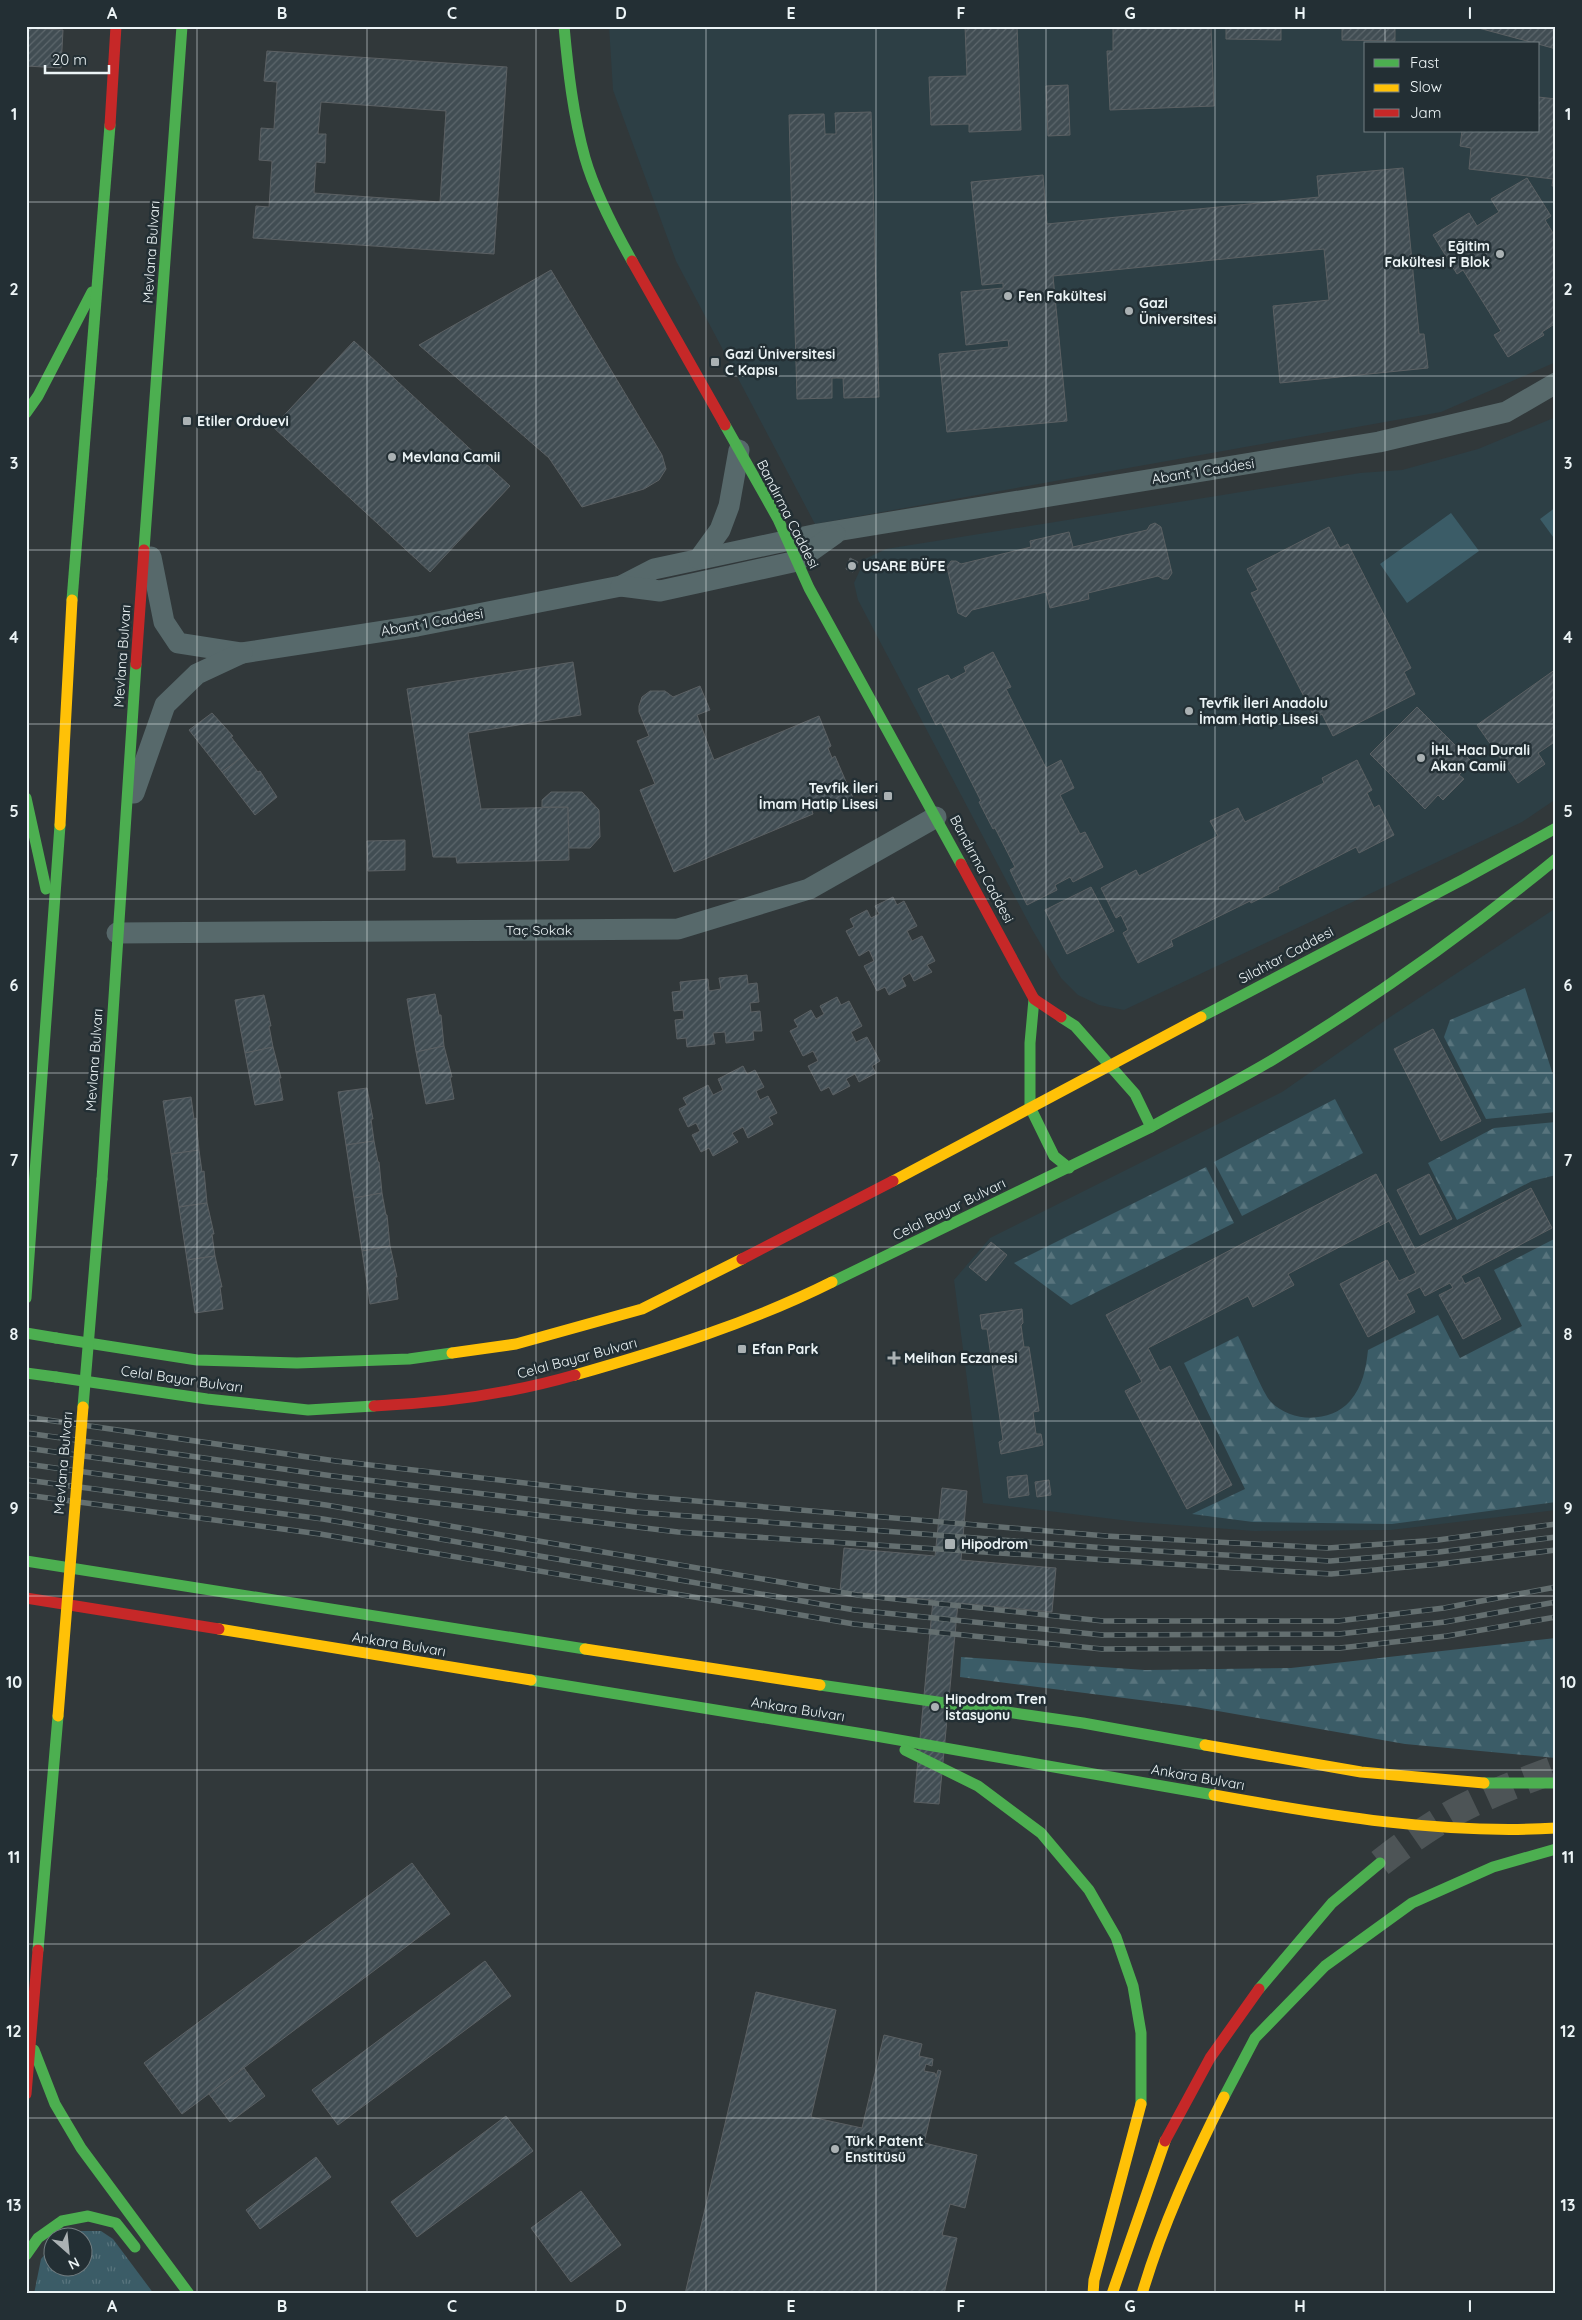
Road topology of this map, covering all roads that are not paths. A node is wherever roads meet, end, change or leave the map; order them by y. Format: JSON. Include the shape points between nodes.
{"nodes":[{"id":1,"x":116,"y":26,"type":"edge"},
{"id":2,"x":182,"y":26,"type":"edge"},
{"id":3,"x":564,"y":26,"type":"edge"},
{"id":4,"x":98,"y":282,"type":"junction"},
{"id":5,"x":1556,"y":383,"type":"edge"},
{"id":6,"x":26,"y":413,"type":"edge"},
{"id":7,"x":739,"y":450,"type":"junction"},
{"id":8,"x":146,"y":530,"type":"junction"},
{"id":9,"x":841,"y":530,"type":"junction"},
{"id":10,"x":787,"y":540,"type":"junction"},
{"id":11,"x":699,"y":559,"type":"junction"},
{"id":12,"x":797,"y":561,"type":"junction"},
{"id":13,"x":621,"y":586,"type":"junction"},
{"id":14,"x":242,"y":653,"type":"junction"},
{"id":15,"x":26,"y":798,"type":"edge"},
{"id":16,"x":126,"y":817,"type":"junction"},
{"id":17,"x":936,"y":817,"type":"junction"},
{"id":18,"x":1556,"y":828,"type":"edge"},
{"id":19,"x":1556,"y":859,"type":"edge"},
{"id":20,"x":54,"y":923,"type":"junction"},
{"id":21,"x":117,"y":934,"type":"junction"},
{"id":22,"x":1034,"y":999,"type":"junction"},
{"id":23,"x":1110,"y":1064,"type":"junction"},
{"id":24,"x":1030,"y":1107,"type":"junction"},
{"id":25,"x":1151,"y":1127,"type":"junction"},
{"id":26,"x":1069,"y":1168,"type":"junction"},
{"id":27,"x":26,"y":1298,"type":"edge"},
{"id":28,"x":26,"y":1333,"type":"edge"},
{"id":29,"x":26,"y":1373,"type":"edge"},
{"id":30,"x":26,"y":1561,"type":"edge"},
{"id":31,"x":32,"y":1599,"type":"edge"},
{"id":32,"x":876,"y":1736,"type":"junction"},
{"id":33,"x":1556,"y":1783,"type":"edge"},
{"id":34,"x":1556,"y":1828,"type":"edge"},
{"id":35,"x":1556,"y":1849,"type":"edge"},
{"id":36,"x":1380,"y":1863,"type":"tunnel mouth"},
{"id":37,"x":31,"y":2044,"type":"junction"},
{"id":38,"x":26,"y":2094,"type":"edge"},
{"id":39,"x":26,"y":2254,"type":"edge"},
{"id":40,"x":140,"y":2254,"type":"dead end"},
{"id":41,"x":189,"y":2294,"type":"edge"},
{"id":42,"x":1093,"y":2294,"type":"edge"},
{"id":43,"x":1112,"y":2294,"type":"edge"},
{"id":44,"x":1142,"y":2294,"type":"edge"}],
"edges":[{"from":1,"to":4,"type":"main road"},
{"from":2,"to":8,"type":"main road","name":"Mevlana Bulvarı"},
{"from":3,"to":7,"type":"main road","name":"Bandırma Caddesi","via":[[576,119],[598,194],[630,258]]},
{"from":4,"to":6,"type":"main road"},
{"from":4,"to":20,"type":"main road","via":[[72,603]]},
{"from":5,"to":9,"type":"street","name":"Abant 1 Caddesi","via":[[1506,412],[1379,442]]},
{"from":7,"to":10,"type":"main road","name":"Bandırma Caddesi"},
{"from":7,"to":11,"type":"street","via":[[729,506],[720,530]]},
{"from":8,"to":14,"type":"street","name":"Abant 1 Caddesi","via":[[164,622],[178,643]]},
{"from":8,"to":16,"type":"main road","name":"Mevlana Bulvarı"},
{"from":9,"to":10,"type":"street","name":"Abant 1 Caddesi"},
{"from":9,"to":12,"type":"street","name":"Abant 1 Caddesi"},
{"from":10,"to":11,"type":"street","name":"Abant 1 Caddesi"},
{"from":10,"to":12,"type":"main road","name":"Bandırma Caddesi"},
{"from":11,"to":13,"type":"street","name":"Abant 1 Caddesi","via":[[654,569]]},
{"from":12,"to":13,"type":"street","name":"Abant 1 Caddesi","via":[[660,591]]},
{"from":12,"to":17,"type":"main road","name":"Bandırma Caddesi"},
{"from":13,"to":14,"type":"street","name":"Abant 1 Caddesi","via":[[418,626]]},
{"from":14,"to":16,"type":"street","name":"Abant 1 Caddesi","via":[[197,674],[165,705]]},
{"from":15,"to":20,"type":"main road"},
{"from":16,"to":21,"type":"main road","name":"Mevlana Bulvarı"},
{"from":17,"to":21,"type":"street","name":"Taç Sokak","via":[[809,889],[678,929]]},
{"from":17,"to":22,"type":"main road","name":"Bandırma Caddesi"},
{"from":18,"to":23,"type":"main road","name":"Silahtar Caddesi"},
{"from":19,"to":25,"type":"main road","via":[[1502,904],[1402,976],[1290,1049]]},
{"from":20,"to":27,"type":"main road"},
{"from":21,"to":37,"type":"main road","name":"Mevlana Bulvarı","bridge":true,"via":[[102,1179]]},
{"from":22,"to":23,"type":"main road","name":"Bandırma Caddesi","via":[[1075,1026]]},
{"from":22,"to":24,"type":"main road"},
{"from":23,"to":24,"type":"main road","name":"Silahtar Caddesi"},
{"from":23,"to":25,"type":"main road","name":"Bandırma Caddesi","via":[[1135,1094]]},
{"from":24,"to":26,"type":"main road","via":[[1054,1156]]},
{"from":24,"to":28,"type":"main road","name":"Celal Bayar Bulvarı","via":[[850,1204],[642,1309],[516,1344],[409,1360],[297,1363],[197,1360]]},
{"from":25,"to":26,"type":"main road"},
{"from":26,"to":29,"type":"main road","name":"Celal Bayar Bulvarı","via":[[784,1306],[660,1351],[530,1388],[419,1404],[308,1410]]},
{"from":30,"to":33,"type":"main road","name":"Ankara Bulvarı","via":[[560,1646],[1083,1724],[1361,1772],[1477,1783]]},
{"from":31,"to":32,"type":"main road","name":"Ankara Bulvarı"},
{"from":32,"to":34,"type":"main road","name":"Ankara Bulvarı","via":[[1346,1818],[1510,1831]]},
{"from":32,"to":42,"type":"main road","via":[[978,1786],[1041,1833],[1089,1890],[1116,1938],[1133,1986],[1142,2034],[1141,2105]]},
{"from":35,"to":44,"type":"main road","via":[[1493,1867],[1412,1903],[1325,1966],[1255,2038],[1204,2137],[1155,2249]]},
{"from":36,"to":43,"type":"main road","via":[[1332,1903],[1255,1994],[1210,2058],[1165,2140]]},
{"from":37,"to":38,"type":"main road","name":"Mevlana Bulvarı"},
{"from":37,"to":41,"type":"main road","via":[[54,2104],[81,2148]]},
{"from":39,"to":40,"type":"main road","via":[[38,2238],[62,2221],[88,2216],[116,2222]]}]}
